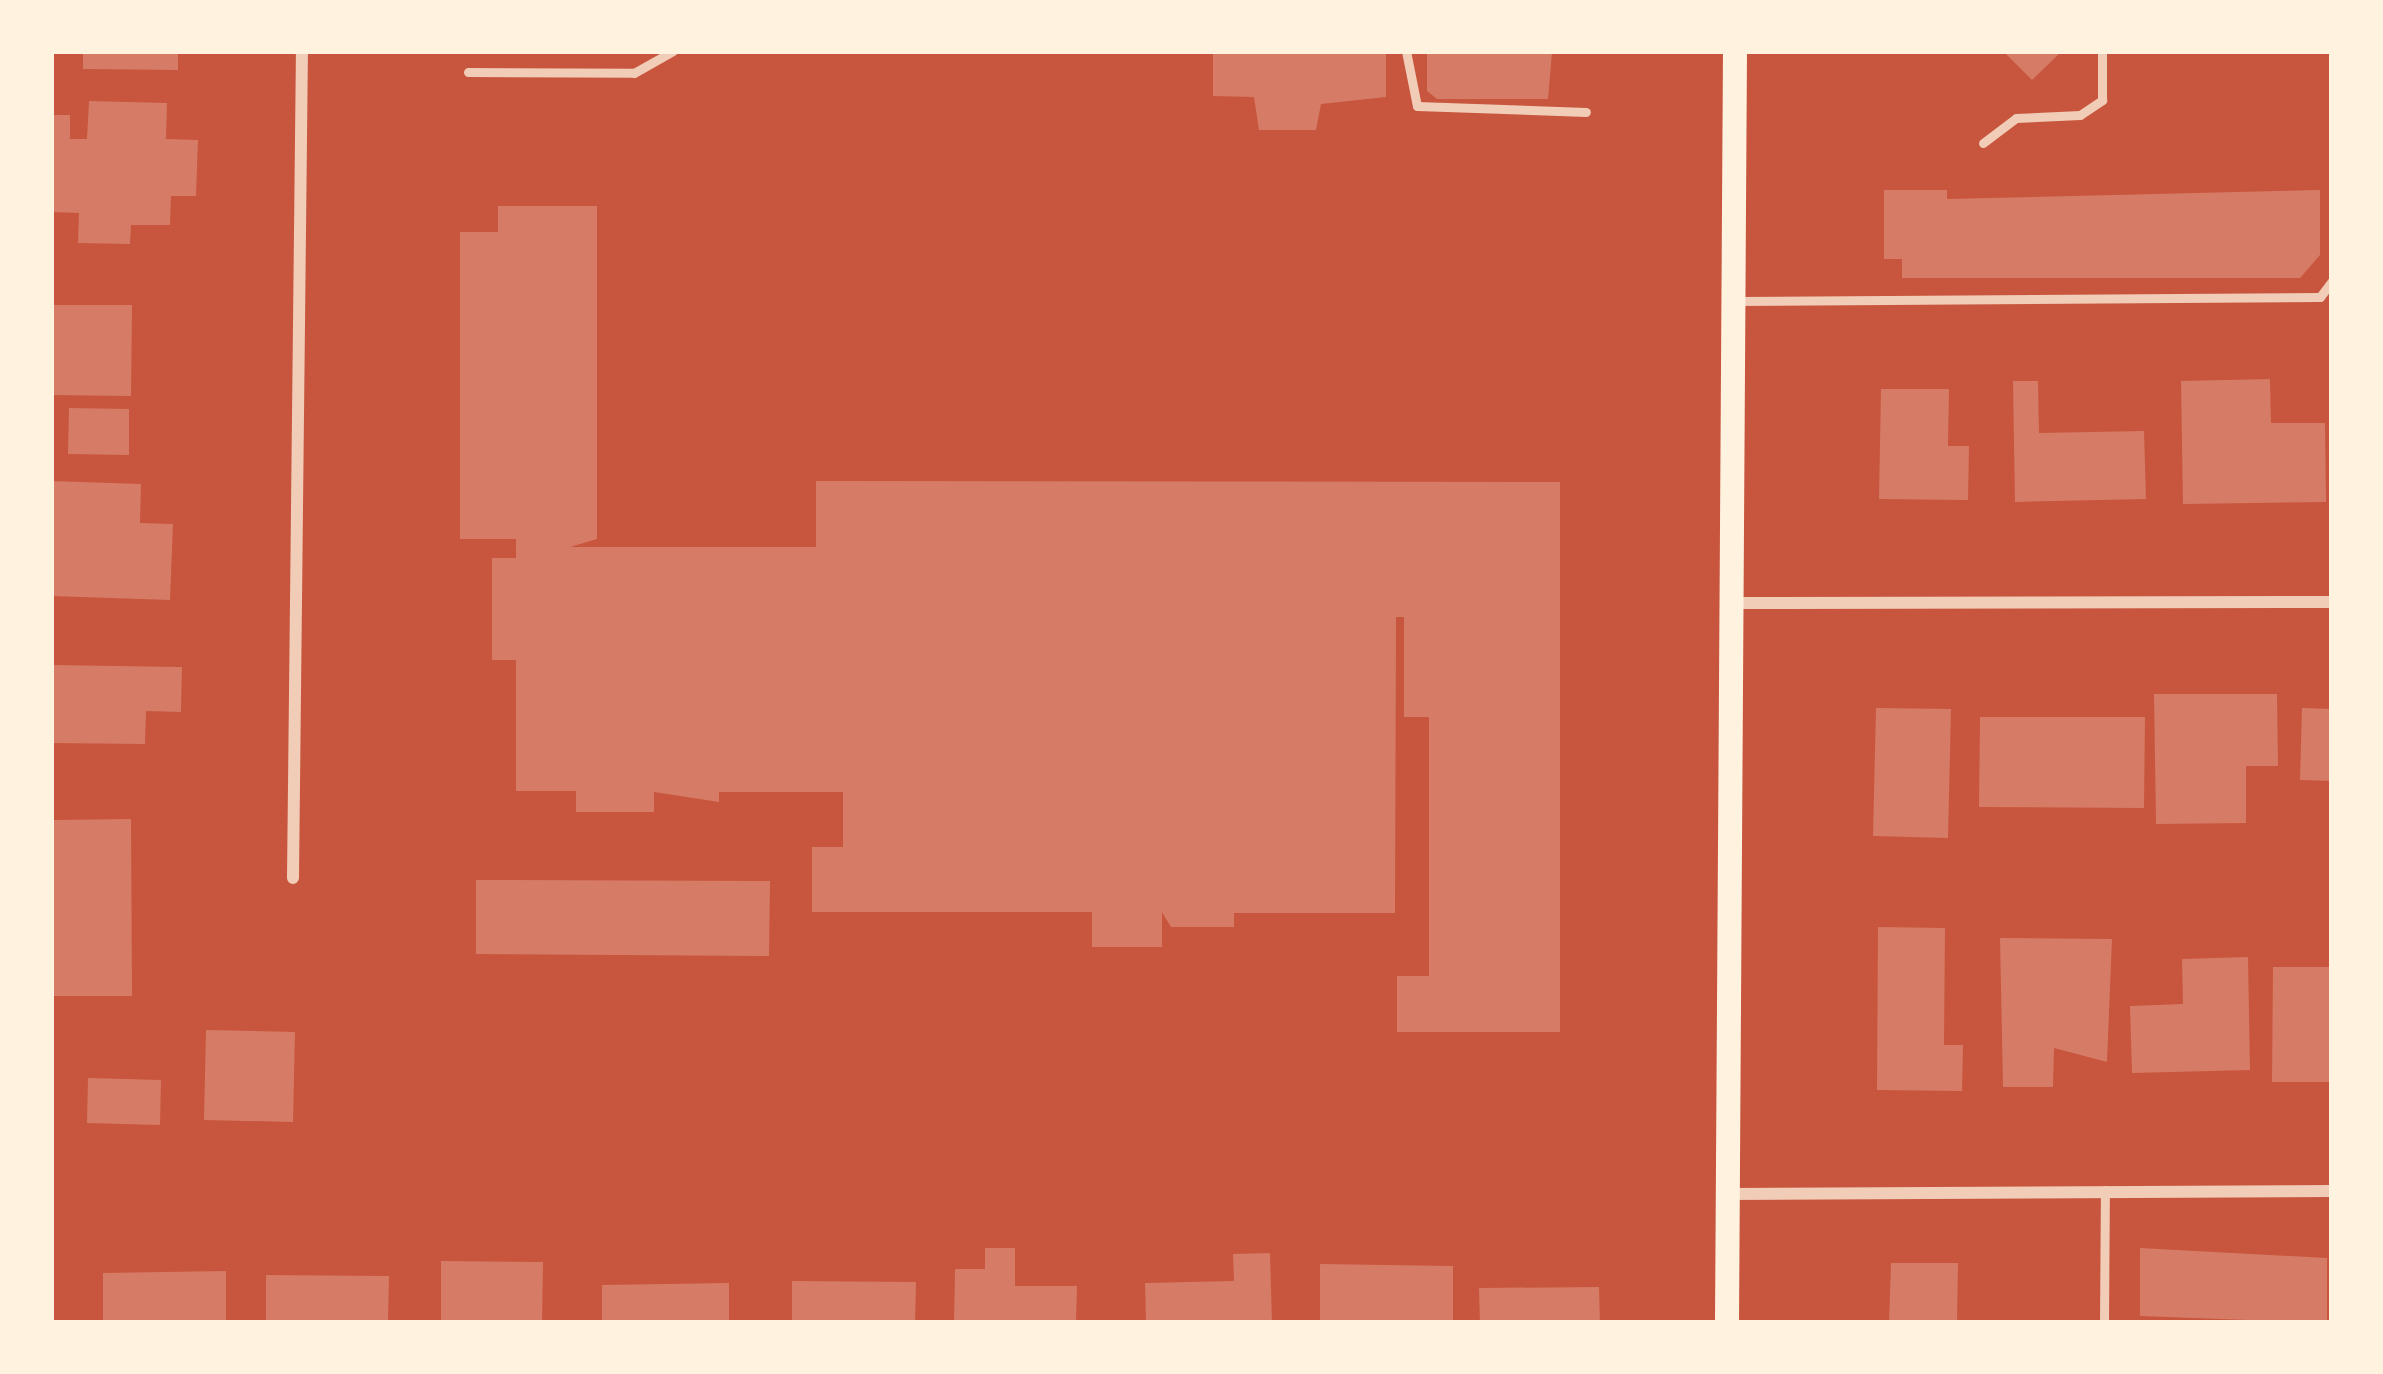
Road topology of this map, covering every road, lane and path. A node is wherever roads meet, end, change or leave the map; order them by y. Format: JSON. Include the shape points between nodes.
{"nodes":[{"id":1,"x":302,"y":51,"type":"edge"},
{"id":2,"x":673,"y":51,"type":"edge"},
{"id":3,"x":1406,"y":51,"type":"edge"},
{"id":4,"x":1735,"y":51,"type":"edge"},
{"id":5,"x":2102,"y":51,"type":"edge"},
{"id":6,"x":468,"y":72,"type":"dead end"},
{"id":7,"x":1586,"y":112,"type":"dead end"},
{"id":8,"x":1983,"y":143,"type":"dead end"},
{"id":9,"x":2332,"y":281,"type":"edge"},
{"id":10,"x":1733,"y":302,"type":"junction"},
{"id":11,"x":1731,"y":602,"type":"junction"},
{"id":12,"x":2332,"y":602,"type":"edge"},
{"id":13,"x":293,"y":878,"type":"dead end"},
{"id":14,"x":2105,"y":1190,"type":"junction"},
{"id":15,"x":2332,"y":1191,"type":"edge"},
{"id":16,"x":1728,"y":1194,"type":"junction"},
{"id":17,"x":1727,"y":1323,"type":"edge"},
{"id":18,"x":2104,"y":1323,"type":"edge"}],
"edges":[{"from":1,"to":13,"type":"street"},
{"from":2,"to":6,"type":"lane","via":[[634,73]]},
{"from":3,"to":7,"type":"lane","via":[[1418,106]]},
{"from":4,"to":10,"type":"main road"},
{"from":5,"to":8,"type":"lane","via":[[2102,100],[2080,115],[2016,118]]},
{"from":9,"to":10,"type":"lane","via":[[2320,297]]},
{"from":10,"to":11,"type":"main road"},
{"from":11,"to":12,"type":"street"},
{"from":11,"to":16,"type":"main road"},
{"from":14,"to":15,"type":"street"},
{"from":14,"to":16,"type":"street"},
{"from":14,"to":18,"type":"lane"},
{"from":16,"to":17,"type":"main road"}]}
